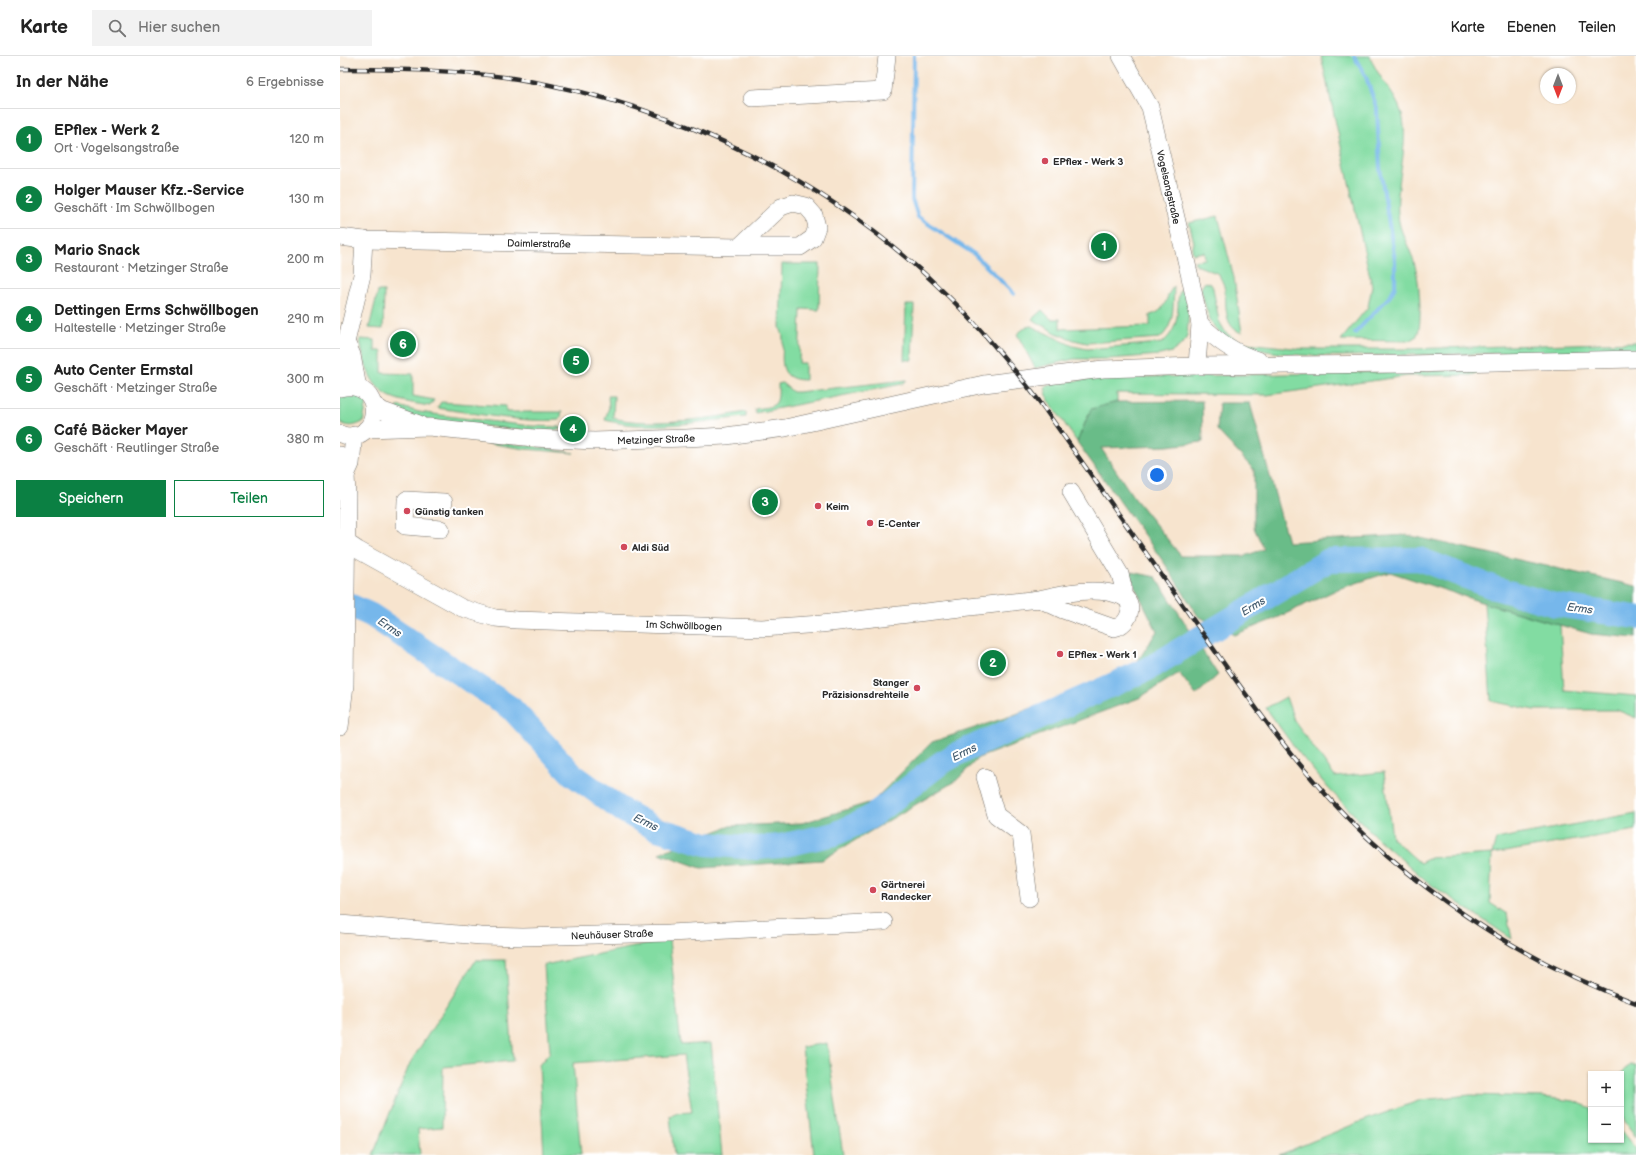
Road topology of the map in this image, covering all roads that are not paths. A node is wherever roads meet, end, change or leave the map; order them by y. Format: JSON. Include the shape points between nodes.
{"nodes":[{"id":1,"x":887,"y":56,"type":"edge"},
{"id":2,"x":1121,"y":56,"type":"edge"},
{"id":3,"x":752,"y":98,"type":"dead end"},
{"id":4,"x":340,"y":237,"type":"edge"},
{"id":5,"x":364,"y":240,"type":"junction"},
{"id":6,"x":739,"y":247,"type":"dead end"},
{"id":7,"x":1200,"y":324,"type":"junction"},
{"id":8,"x":347,"y":344,"type":"junction"},
{"id":9,"x":1636,"y":359,"type":"edge"},
{"id":10,"x":1273,"y":365,"type":"junction"},
{"id":11,"x":1197,"y":366,"type":"junction"},
{"id":12,"x":340,"y":383,"type":"edge"},
{"id":13,"x":340,"y":388,"type":"edge"},
{"id":14,"x":358,"y":388,"type":"junction"},
{"id":15,"x":374,"y":405,"type":"junction"},
{"id":16,"x":429,"y":428,"type":"junction"},
{"id":17,"x":354,"y":433,"type":"edge"},
{"id":18,"x":340,"y":455,"type":"edge"},
{"id":19,"x":346,"y":475,"type":"junction"},
{"id":20,"x":1071,"y":492,"type":"dead end"},
{"id":21,"x":444,"y":502,"type":"dead end"},
{"id":22,"x":441,"y":529,"type":"dead end"},
{"id":23,"x":343,"y":540,"type":"edge"},
{"id":24,"x":1124,"y":597,"type":"junction"},
{"id":25,"x":1039,"y":599,"type":"junction"},
{"id":26,"x":340,"y":727,"type":"edge"},
{"id":27,"x":985,"y":777,"type":"dead end"},
{"id":28,"x":1029,"y":898,"type":"dead end"},
{"id":29,"x":884,"y":922,"type":"dead end"},
{"id":30,"x":340,"y":924,"type":"edge"}],
"edges":[{"from":1,"to":3,"type":"street","via":[[883,91]]},
{"from":2,"to":7,"type":"street","name":"Vogelsangstraße","via":[[1150,107]]},
{"from":4,"to":5,"type":"street","name":"Daimlerstraße"},
{"from":5,"to":6,"type":"street","name":"Daimlerstraße"},
{"from":5,"to":8,"type":"street","via":[[362,275]]},
{"from":7,"to":10,"type":"street","via":[[1216,340],[1229,348]]},
{"from":7,"to":11,"type":"street","name":"Vogelsangstraße"},
{"from":8,"to":12,"type":"street"},
{"from":8,"to":14,"type":"street","via":[[352,355]]},
{"from":9,"to":10,"type":"street","name":"Metzinger Straße"},
{"from":10,"to":11,"type":"street","name":"Metzinger Straße"},
{"from":11,"to":16,"type":"street","name":"Metzinger Straße","via":[[1103,369],[1008,380],[785,428],[740,434],[617,441],[558,440]]},
{"from":13,"to":14,"type":"street"},
{"from":14,"to":15,"type":"street","name":"Metzinger Straße","via":[[366,392]]},
{"from":15,"to":16,"type":"street","name":"Metzinger Straße","via":[[382,411]]},
{"from":15,"to":17,"type":"street","via":[[373,420]]},
{"from":16,"to":17,"type":"street","name":"Metzinger Straße"},
{"from":17,"to":19,"type":"street","via":[[351,464]]},
{"from":18,"to":19,"type":"street"},
{"from":19,"to":23,"type":"street"},
{"from":20,"to":24,"type":"street","via":[[1120,574]]},
{"from":21,"to":22,"type":"street","via":[[406,500],[405,526]]},
{"from":23,"to":25,"type":"street","name":"Im Schwöllbogen","via":[[462,608],[495,618],[516,620],[762,628],[821,624]]},
{"from":23,"to":26,"type":"street","via":[[346,637],[345,685]]},
{"from":24,"to":25,"type":"street","name":"Im Schwöllbogen","via":[[1089,591]]},
{"from":24,"to":25,"type":"street","via":[[1130,610],[1127,620],[1114,628]]},
{"from":27,"to":28,"type":"street","via":[[996,814],[1021,834]]},
{"from":29,"to":30,"type":"street","name":"Neuhäuser Straße","via":[[662,933],[523,936],[481,936]]}]}
